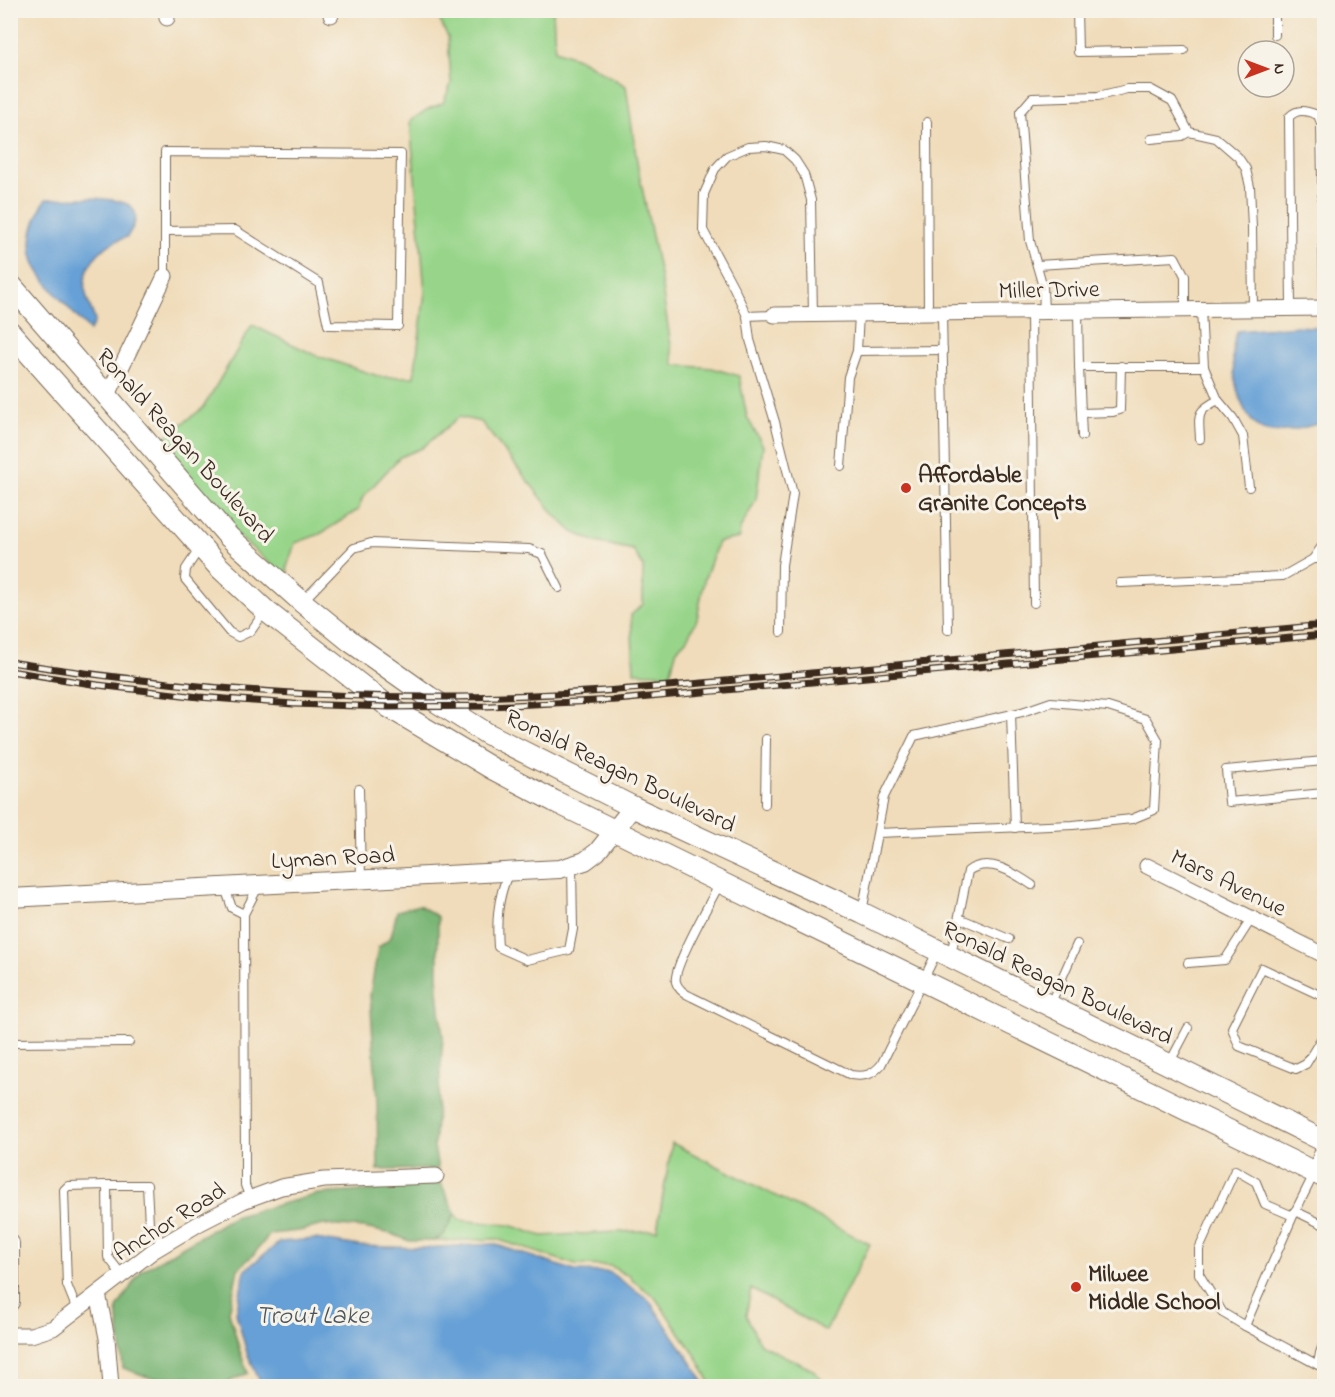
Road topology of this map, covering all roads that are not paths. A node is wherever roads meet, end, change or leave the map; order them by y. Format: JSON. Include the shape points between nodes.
{"nodes":[{"id":1,"x":1077,"y":10,"type":"edge"},
{"id":2,"x":1275,"y":10,"type":"edge"},
{"id":3,"x":1275,"y":35,"type":"dead end"},
{"id":4,"x":1185,"y":50,"type":"dead end"},
{"id":5,"x":927,"y":122,"type":"dead end"},
{"id":6,"x":1189,"y":132,"type":"junction"},
{"id":7,"x":1151,"y":139,"type":"dead end"},
{"id":8,"x":165,"y":231,"type":"junction"},
{"id":9,"x":1037,"y":265,"type":"junction"},
{"id":10,"x":165,"y":276,"type":"joint"},
{"id":11,"x":10,"y":284,"type":"edge"},
{"id":12,"x":1324,"y":297,"type":"edge"},
{"id":13,"x":1291,"y":308,"type":"junction"},
{"id":14,"x":1324,"y":308,"type":"edge"},
{"id":15,"x":1201,"y":309,"type":"junction"},
{"id":16,"x":1253,"y":309,"type":"junction"},
{"id":17,"x":1185,"y":310,"type":"junction"},
{"id":18,"x":1078,"y":311,"type":"junction"},
{"id":19,"x":1038,"y":312,"type":"junction"},
{"id":20,"x":935,"y":313,"type":"junction"},
{"id":21,"x":859,"y":314,"type":"junction"},
{"id":22,"x":774,"y":315,"type":"joint"},
{"id":23,"x":813,"y":315,"type":"junction"},
{"id":24,"x":747,"y":316,"type":"junction"},
{"id":25,"x":10,"y":332,"type":"edge"},
{"id":26,"x":943,"y":350,"type":"junction"},
{"id":27,"x":857,"y":351,"type":"junction"},
{"id":28,"x":1121,"y":366,"type":"junction"},
{"id":29,"x":1079,"y":367,"type":"junction"},
{"id":30,"x":1204,"y":367,"type":"junction"},
{"id":31,"x":107,"y":397,"type":"junction"},
{"id":32,"x":1218,"y":400,"type":"junction"},
{"id":33,"x":1081,"y":413,"type":"junction"},
{"id":34,"x":1082,"y":436,"type":"dead end"},
{"id":35,"x":1200,"y":439,"type":"dead end"},
{"id":36,"x":841,"y":466,"type":"dead end"},
{"id":37,"x":1249,"y":487,"type":"dead end"},
{"id":38,"x":1324,"y":543,"type":"edge"},
{"id":39,"x":201,"y":546,"type":"junction"},
{"id":40,"x":1313,"y":559,"type":"junction"},
{"id":41,"x":1324,"y":559,"type":"edge"},
{"id":42,"x":1120,"y":583,"type":"dead end"},
{"id":43,"x":559,"y":588,"type":"dead end"},
{"id":44,"x":302,"y":602,"type":"junction"},
{"id":45,"x":1034,"y":603,"type":"dead end"},
{"id":46,"x":266,"y":611,"type":"junction"},
{"id":47,"x":948,"y":630,"type":"dead end"},
{"id":48,"x":781,"y":632,"type":"dead end"},
{"id":49,"x":1011,"y":714,"type":"junction"},
{"id":50,"x":766,"y":739,"type":"dead end"},
{"id":51,"x":1324,"y":761,"type":"edge"},
{"id":52,"x":359,"y":789,"type":"dead end"},
{"id":53,"x":1324,"y":793,"type":"edge"},
{"id":54,"x":765,"y":804,"type":"dead end"},
{"id":55,"x":633,"y":807,"type":"junction"},
{"id":56,"x":1015,"y":828,"type":"junction"},
{"id":57,"x":615,"y":830,"type":"junction"},
{"id":58,"x":878,"y":833,"type":"junction"},
{"id":59,"x":572,"y":865,"type":"junction"},
{"id":60,"x":1147,"y":866,"type":"dead end"},
{"id":61,"x":509,"y":872,"type":"junction"},
{"id":62,"x":361,"y":880,"type":"junction"},
{"id":63,"x":721,"y":881,"type":"junction"},
{"id":64,"x":1032,"y":885,"type":"dead end"},
{"id":65,"x":258,"y":886,"type":"junction"},
{"id":66,"x":225,"y":888,"type":"junction"},
{"id":67,"x":10,"y":898,"type":"edge"},
{"id":68,"x":862,"y":913,"type":"junction"},
{"id":69,"x":244,"y":914,"type":"junction"},
{"id":70,"x":959,"y":918,"type":"junction"},
{"id":71,"x":1252,"y":918,"type":"junction"},
{"id":72,"x":1009,"y":939,"type":"dead end"},
{"id":73,"x":1077,"y":944,"type":"dead end"},
{"id":74,"x":944,"y":953,"type":"junction"},
{"id":75,"x":1324,"y":955,"type":"edge"},
{"id":76,"x":1188,"y":963,"type":"dead end"},
{"id":77,"x":922,"y":980,"type":"junction"},
{"id":78,"x":1324,"y":997,"type":"edge"},
{"id":79,"x":1050,"y":1006,"type":"junction"},
{"id":80,"x":1188,"y":1028,"type":"dead end"},
{"id":81,"x":1324,"y":1034,"type":"edge"},
{"id":82,"x":129,"y":1042,"type":"dead end"},
{"id":83,"x":10,"y":1043,"type":"edge"},
{"id":84,"x":1169,"y":1065,"type":"junction"},
{"id":85,"x":1324,"y":1141,"type":"edge"},
{"id":86,"x":1324,"y":1148,"type":"edge"},
{"id":87,"x":1320,"y":1175,"type":"edge"},
{"id":88,"x":436,"y":1176,"type":"dead end"},
{"id":89,"x":107,"y":1185,"type":"junction"},
{"id":90,"x":250,"y":1199,"type":"junction"},
{"id":91,"x":1294,"y":1214,"type":"junction"},
{"id":92,"x":1324,"y":1225,"type":"edge"},
{"id":93,"x":10,"y":1243,"type":"edge"},
{"id":94,"x":163,"y":1245,"type":"junction"},
{"id":95,"x":122,"y":1275,"type":"junction"},
{"id":96,"x":98,"y":1294,"type":"junction"},
{"id":97,"x":10,"y":1302,"type":"edge"},
{"id":98,"x":77,"y":1310,"type":"junction"},
{"id":99,"x":1245,"y":1326,"type":"junction"},
{"id":100,"x":10,"y":1335,"type":"edge"},
{"id":101,"x":1324,"y":1342,"type":"edge"},
{"id":102,"x":111,"y":1386,"type":"edge"}],
"edges":[{"from":1,"to":4,"type":"lane","via":[[1078,52]]},
{"from":2,"to":3,"type":"lane"},
{"from":5,"to":20,"type":"lane"},
{"from":6,"to":7,"type":"lane"},
{"from":6,"to":9,"type":"lane","via":[[1172,101],[1150,89],[1032,99],[1020,112],[1030,241]]},
{"from":6,"to":16,"type":"lane","via":[[1216,138],[1246,169],[1252,217]]},
{"from":8,"to":8,"type":"lane","via":[[165,152],[401,154],[398,326],[328,325],[319,283],[235,230]]},
{"from":8,"to":10,"type":"lane"},
{"from":9,"to":17,"type":"lane","via":[[1176,256],[1185,276]]},
{"from":9,"to":19,"type":"lane","via":[[1043,287]]},
{"from":10,"to":31,"type":"street"},
{"from":11,"to":31,"type":"main road","name":"Ronald Reagan Boulevard"},
{"from":12,"to":13,"type":"lane","via":[[1321,123],[1318,115],[1295,112],[1289,117]]},
{"from":13,"to":14,"type":"street","name":"Miller Drive"},
{"from":13,"to":16,"type":"street","name":"Miller Drive"},
{"from":15,"to":16,"type":"street","name":"Miller Drive"},
{"from":15,"to":17,"type":"street","name":"Miller Drive"},
{"from":15,"to":30,"type":"lane"},
{"from":17,"to":18,"type":"street","name":"Miller Drive"},
{"from":18,"to":19,"type":"street","name":"Miller Drive"},
{"from":18,"to":29,"type":"lane"},
{"from":19,"to":20,"type":"street","name":"Miller Drive"},
{"from":19,"to":45,"type":"lane"},
{"from":20,"to":21,"type":"street","name":"Miller Drive"},
{"from":20,"to":26,"type":"lane"},
{"from":21,"to":23,"type":"street","name":"Miller Drive"},
{"from":21,"to":27,"type":"lane"},
{"from":22,"to":23,"type":"street","name":"Miller Drive"},
{"from":22,"to":24,"type":"lane"},
{"from":23,"to":24,"type":"lane","via":[[811,200],[804,174],[784,150],[766,146],[748,147],[727,156],[715,169],[704,194],[704,230]]},
{"from":24,"to":48,"type":"lane","via":[[750,340],[793,494],[782,565]]},
{"from":25,"to":39,"type":"main road"},
{"from":26,"to":27,"type":"lane"},
{"from":26,"to":47,"type":"lane"},
{"from":27,"to":36,"type":"lane","via":[[848,377]]},
{"from":28,"to":29,"type":"lane"},
{"from":28,"to":30,"type":"lane"},
{"from":28,"to":33,"type":"lane","via":[[1120,410]]},
{"from":29,"to":33,"type":"lane"},
{"from":30,"to":32,"type":"lane"},
{"from":31,"to":44,"type":"main road","name":"Ronald Reagan Boulevard","via":[[229,537]]},
{"from":32,"to":35,"type":"lane","via":[[1203,408]]},
{"from":32,"to":37,"type":"lane","via":[[1243,436]]},
{"from":33,"to":34,"type":"lane"},
{"from":38,"to":40,"type":"lane"},
{"from":39,"to":46,"type":"main road"},
{"from":39,"to":46,"type":"lane","via":[[186,569],[185,579],[229,632],[238,637],[251,631]]},
{"from":40,"to":41,"type":"lane"},
{"from":40,"to":42,"type":"lane","via":[[1283,576]]},
{"from":43,"to":44,"type":"lane","via":[[542,554],[529,549],[371,543],[354,548]]},
{"from":44,"to":55,"type":"main road","name":"Ronald Reagan Boulevard","via":[[350,641],[486,733]]},
{"from":46,"to":57,"type":"main road","via":[[389,706],[493,769]]},
{"from":49,"to":56,"type":"lane"},
{"from":49,"to":56,"type":"lane","via":[[1050,702],[1108,707],[1146,718],[1158,740],[1154,810],[1132,819]]},
{"from":49,"to":58,"type":"lane","via":[[914,736],[884,797]]},
{"from":50,"to":54,"type":"lane"},
{"from":51,"to":53,"type":"lane","via":[[1226,770],[1229,801]]},
{"from":52,"to":62,"type":"lane"},
{"from":55,"to":57,"type":"street","name":"Lyman Road"},
{"from":55,"to":68,"type":"main road","name":"Ronald Reagan Boulevard"},
{"from":56,"to":58,"type":"lane"},
{"from":57,"to":59,"type":"street","name":"Lyman Road","via":[[597,852]]},
{"from":57,"to":63,"type":"main road"},
{"from":58,"to":68,"type":"lane"},
{"from":59,"to":61,"type":"street","name":"Lyman Road"},
{"from":59,"to":61,"type":"lane","via":[[573,929],[569,950],[527,960],[498,947],[500,895]]},
{"from":60,"to":71,"type":"street","name":"Mars Avenue"},
{"from":61,"to":62,"type":"street","name":"Lyman Road"},
{"from":62,"to":65,"type":"street","name":"Lyman Road"},
{"from":63,"to":77,"type":"main road"},
{"from":63,"to":77,"type":"lane","via":[[676,973],[679,988],[692,997],[861,1076],[881,1065]]},
{"from":64,"to":70,"type":"lane","via":[[1008,868],[974,867],[968,872]]},
{"from":65,"to":66,"type":"street","name":"Lyman Road"},
{"from":65,"to":69,"type":"lane"},
{"from":66,"to":67,"type":"street","name":"Lyman Road"},
{"from":66,"to":69,"type":"lane","via":[[232,908]]},
{"from":68,"to":74,"type":"main road","name":"Ronald Reagan Boulevard"},
{"from":69,"to":90,"type":"lane","via":[[244,1168]]},
{"from":70,"to":72,"type":"lane"},
{"from":70,"to":74,"type":"lane"},
{"from":71,"to":75,"type":"street","name":"Mars Avenue"},
{"from":71,"to":76,"type":"lane","via":[[1225,960]]},
{"from":73,"to":79,"type":"lane"},
{"from":74,"to":77,"type":"lane"},
{"from":74,"to":79,"type":"main road","name":"Ronald Reagan Boulevard"},
{"from":77,"to":87,"type":"main road"},
{"from":78,"to":81,"type":"lane","via":[[1262,968],[1232,1028],[1239,1046],[1296,1069],[1306,1064]]},
{"from":79,"to":84,"type":"main road","name":"Ronald Reagan Boulevard"},
{"from":80,"to":84,"type":"lane"},
{"from":82,"to":83,"type":"lane"},
{"from":84,"to":85,"type":"main road","name":"Ronald Reagan Boulevard"},
{"from":86,"to":87,"type":"street"},
{"from":87,"to":91,"type":"lane"},
{"from":88,"to":90,"type":"street","name":"Anchor Road","via":[[324,1180],[281,1187]]},
{"from":89,"to":94,"type":"lane","via":[[147,1185],[149,1224]]},
{"from":89,"to":95,"type":"lane","via":[[108,1257]]},
{"from":89,"to":98,"type":"lane","via":[[68,1186],[64,1190],[66,1285]]},
{"from":90,"to":94,"type":"street","name":"Anchor Road"},
{"from":91,"to":92,"type":"lane"},
{"from":91,"to":99,"type":"lane"},
{"from":91,"to":99,"type":"lane","via":[[1265,1204],[1256,1182],[1235,1170],[1199,1249],[1199,1274],[1222,1313]]},
{"from":93,"to":97,"type":"street"},
{"from":94,"to":95,"type":"street","name":"Anchor Road"},
{"from":95,"to":96,"type":"street","name":"Anchor Road"},
{"from":96,"to":98,"type":"street","name":"Anchor Road"},
{"from":96,"to":102,"type":"street"},
{"from":98,"to":100,"type":"street","name":"Anchor Road","via":[[53,1328],[31,1335]]},
{"from":99,"to":101,"type":"lane","via":[[1318,1365]]}]}
